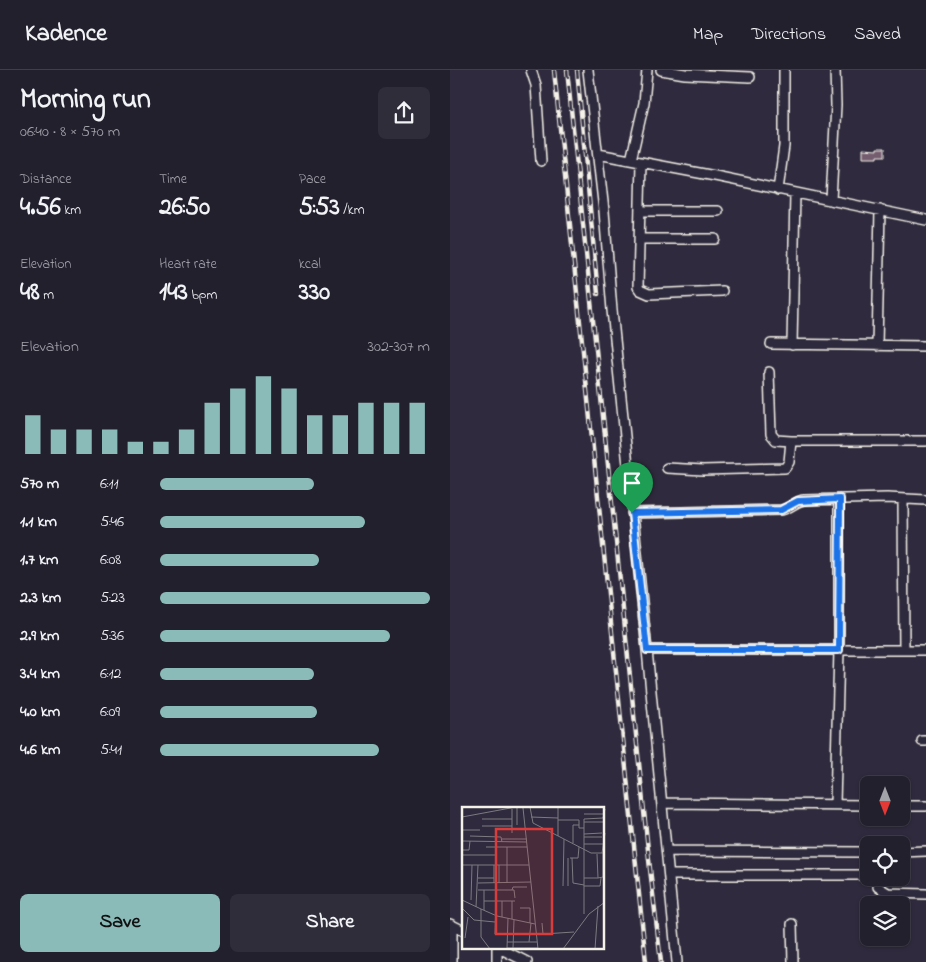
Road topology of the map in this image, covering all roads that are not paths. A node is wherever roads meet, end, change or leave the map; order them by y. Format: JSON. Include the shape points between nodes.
{"nodes":[{"id":1,"x":531,"y":70,"type":"edge"},
{"id":2,"x":588,"y":70,"type":"edge"},
{"id":3,"x":647,"y":70,"type":"edge"},
{"id":4,"x":661,"y":70,"type":"edge"},
{"id":5,"x":784,"y":70,"type":"edge"},
{"id":6,"x":835,"y":70,"type":"edge"},
{"id":7,"x":750,"y":77,"type":"dead end"},
{"id":8,"x":598,"y":154,"type":"junction"},
{"id":9,"x":631,"y":160,"type":"junction"},
{"id":10,"x":541,"y":161,"type":"dead end"},
{"id":11,"x":641,"y":162,"type":"junction"},
{"id":12,"x":778,"y":190,"type":"junction"},
{"id":13,"x":795,"y":193,"type":"junction"},
{"id":14,"x":831,"y":200,"type":"junction"},
{"id":15,"x":880,"y":210,"type":"junction"},
{"id":16,"x":641,"y":211,"type":"junction"},
{"id":17,"x":718,"y":211,"type":"dead end"},
{"id":18,"x":926,"y":220,"type":"edge"},
{"id":19,"x":640,"y":239,"type":"junction"},
{"id":20,"x":715,"y":239,"type":"dead end"},
{"id":21,"x":722,"y":291,"type":"dead end"},
{"id":22,"x":771,"y":344,"type":"dead end"},
{"id":23,"x":792,"y":345,"type":"junction"},
{"id":24,"x":877,"y":346,"type":"junction"},
{"id":25,"x":926,"y":346,"type":"edge"},
{"id":26,"x":769,"y":372,"type":"dead end"},
{"id":27,"x":791,"y":441,"type":"junction"},
{"id":28,"x":926,"y":441,"type":"edge"},
{"id":29,"x":667,"y":468,"type":"dead end"},
{"id":30,"x":840,"y":499,"type":"junction"},
{"id":31,"x":903,"y":499,"type":"junction"},
{"id":32,"x":926,"y":500,"type":"edge"},
{"id":33,"x":632,"y":513,"type":"junction"},
{"id":34,"x":647,"y":650,"type":"junction"},
{"id":35,"x":839,"y":650,"type":"junction"},
{"id":36,"x":904,"y":650,"type":"junction"},
{"id":37,"x":926,"y":650,"type":"edge"},
{"id":38,"x":662,"y":803,"type":"junction"},
{"id":39,"x":835,"y":804,"type":"junction"},
{"id":40,"x":860,"y":805,"type":"edge"},
{"id":41,"x":910,"y":806,"type":"edge"},
{"id":42,"x":926,"y":806,"type":"edge"},
{"id":43,"x":667,"y":851,"type":"junction"},
{"id":44,"x":926,"y":851,"type":"edge"},
{"id":45,"x":860,"y":852,"type":"edge"},
{"id":46,"x":910,"y":852,"type":"edge"},
{"id":47,"x":670,"y":875,"type":"junction"},
{"id":48,"x":860,"y":875,"type":"edge"},
{"id":49,"x":878,"y":886,"type":"edge"},
{"id":50,"x":926,"y":894,"type":"edge"},
{"id":51,"x":792,"y":924,"type":"dead end"},
{"id":52,"x":451,"y":925,"type":"edge"},
{"id":53,"x":502,"y":950,"type":"edge"},
{"id":54,"x":452,"y":962,"type":"edge"},
{"id":55,"x":527,"y":962,"type":"edge"},
{"id":56,"x":677,"y":962,"type":"edge"},
{"id":57,"x":792,"y":962,"type":"edge"}],
"edges":[{"from":1,"to":10,"type":"street","via":[[536,85]]},
{"from":2,"to":8,"type":"street"},
{"from":3,"to":9,"type":"street","via":[[644,103]]},
{"from":4,"to":7,"type":"street"},
{"from":5,"to":12,"type":"street","via":[[784,146]]},
{"from":6,"to":14,"type":"street"},
{"from":8,"to":9,"type":"street"},
{"from":8,"to":33,"type":"street"},
{"from":9,"to":11,"type":"street"},
{"from":11,"to":12,"type":"street"},
{"from":11,"to":16,"type":"street"},
{"from":12,"to":13,"type":"street"},
{"from":13,"to":14,"type":"street"},
{"from":13,"to":23,"type":"street"},
{"from":14,"to":15,"type":"street"},
{"from":15,"to":18,"type":"street"},
{"from":15,"to":24,"type":"street"},
{"from":16,"to":17,"type":"street"},
{"from":16,"to":19,"type":"street"},
{"from":19,"to":20,"type":"street"},
{"from":19,"to":21,"type":"street","via":[[638,287],[642,292]]},
{"from":22,"to":23,"type":"street"},
{"from":23,"to":24,"type":"street"},
{"from":24,"to":25,"type":"street"},
{"from":26,"to":27,"type":"street","via":[[771,434],[776,440]]},
{"from":27,"to":28,"type":"street"},
{"from":27,"to":29,"type":"street","via":[[789,462],[781,469]]},
{"from":30,"to":31,"type":"street"},
{"from":30,"to":33,"type":"street","via":[[798,501],[781,510]]},
{"from":30,"to":35,"type":"street"},
{"from":31,"to":32,"type":"street"},
{"from":31,"to":36,"type":"street"},
{"from":33,"to":34,"type":"street"},
{"from":34,"to":35,"type":"street"},
{"from":34,"to":38,"type":"street"},
{"from":35,"to":36,"type":"street"},
{"from":35,"to":39,"type":"street"},
{"from":36,"to":37,"type":"street"},
{"from":38,"to":39,"type":"street"},
{"from":38,"to":43,"type":"street"},
{"from":39,"to":40,"type":"street"},
{"from":41,"to":42,"type":"street"},
{"from":43,"to":45,"type":"street"},
{"from":43,"to":47,"type":"street"},
{"from":44,"to":46,"type":"street"},
{"from":47,"to":48,"type":"street"},
{"from":47,"to":56,"type":"street"},
{"from":49,"to":50,"type":"street","via":[[888,893]]},
{"from":51,"to":57,"type":"street"},
{"from":52,"to":54,"type":"street"},
{"from":53,"to":55,"type":"street"}]}
